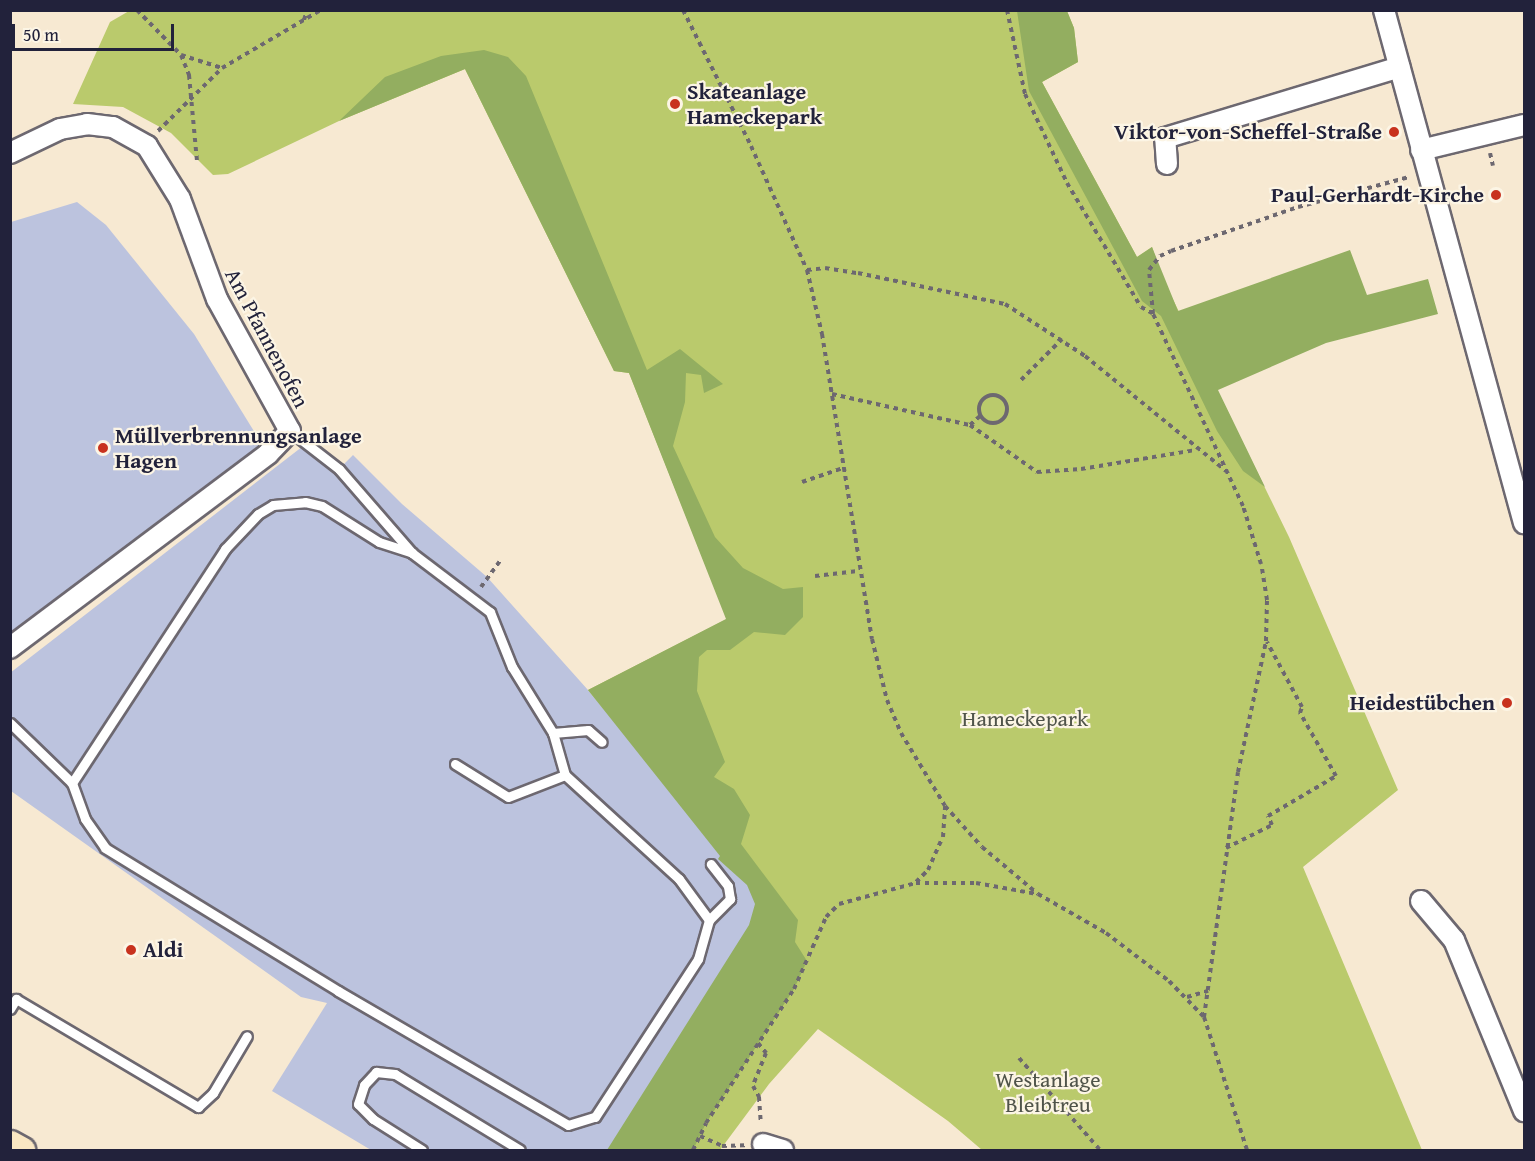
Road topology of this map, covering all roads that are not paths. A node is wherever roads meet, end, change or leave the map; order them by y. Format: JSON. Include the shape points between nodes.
{"nodes":[{"id":1,"x":1384,"y":10,"type":"edge"},
{"id":2,"x":1400,"y":67,"type":"junction"},
{"id":3,"x":1524,"y":124,"type":"edge"},
{"id":4,"x":1421,"y":150,"type":"junction"},
{"id":5,"x":10,"y":153,"type":"edge"},
{"id":6,"x":1167,"y":164,"type":"dead end"},
{"id":7,"x":290,"y":431,"type":"junction"},
{"id":8,"x":1524,"y":523,"type":"edge"},
{"id":9,"x":412,"y":553,"type":"junction"},
{"id":10,"x":10,"y":648,"type":"edge"},
{"id":11,"x":10,"y":723,"type":"edge"},
{"id":12,"x":553,"y":733,"type":"junction"},
{"id":13,"x":602,"y":742,"type":"dead end"},
{"id":14,"x":455,"y":764,"type":"dead end"},
{"id":15,"x":565,"y":775,"type":"junction"},
{"id":16,"x":72,"y":783,"type":"junction"},
{"id":17,"x":711,"y":864,"type":"dead end"},
{"id":18,"x":1421,"y":901,"type":"dead end"},
{"id":19,"x":709,"y":920,"type":"junction"},
{"id":20,"x":10,"y":1009,"type":"edge"},
{"id":21,"x":247,"y":1035,"type":"dead end"},
{"id":22,"x":1524,"y":1111,"type":"edge"},
{"id":23,"x":10,"y":1144,"type":"edge"},
{"id":24,"x":762,"y":1144,"type":"road end"},
{"id":25,"x":21,"y":1150,"type":"edge"},
{"id":26,"x":422,"y":1150,"type":"edge"},
{"id":27,"x":520,"y":1150,"type":"edge"},
{"id":28,"x":783,"y":1150,"type":"edge"}],
"edges":[{"from":1,"to":2,"type":"street"},
{"from":2,"to":4,"type":"street"},
{"from":2,"to":6,"type":"street","via":[[1165,138]]},
{"from":3,"to":4,"type":"street"},
{"from":4,"to":8,"type":"street"},
{"from":5,"to":7,"type":"street","name":"Am Pfannenofen","via":[[60,129],[87,124],[113,127],[147,146],[180,199],[217,299]]},
{"from":7,"to":9,"type":"lane","via":[[331,462],[391,524]]},
{"from":7,"to":10,"type":"street","name":"Am Pfannenofen","via":[[268,454]]},
{"from":9,"to":12,"type":"lane","via":[[476,600],[497,623],[512,667]]},
{"from":9,"to":16,"type":"lane","via":[[380,542],[322,506],[305,502],[273,505],[258,514],[225,549]]},
{"from":11,"to":16,"type":"lane"},
{"from":12,"to":13,"type":"lane","via":[[588,730]]},
{"from":12,"to":15,"type":"lane"},
{"from":14,"to":15,"type":"lane","via":[[508,797]]},
{"from":15,"to":19,"type":"lane","via":[[680,879]]},
{"from":16,"to":19,"type":"lane","via":[[85,819],[105,848],[338,991],[568,1125],[595,1117],[698,960]]},
{"from":17,"to":19,"type":"lane","via":[[728,886],[730,899]]},
{"from":18,"to":22,"type":"street","via":[[1454,940]]},
{"from":20,"to":21,"type":"lane","via":[[16,999],[198,1107],[213,1093]]},
{"from":23,"to":25,"type":"street"},
{"from":24,"to":28,"type":"street"},
{"from":26,"to":27,"type":"lane","via":[[363,1112],[358,1096],[376,1072],[395,1074]]}]}
